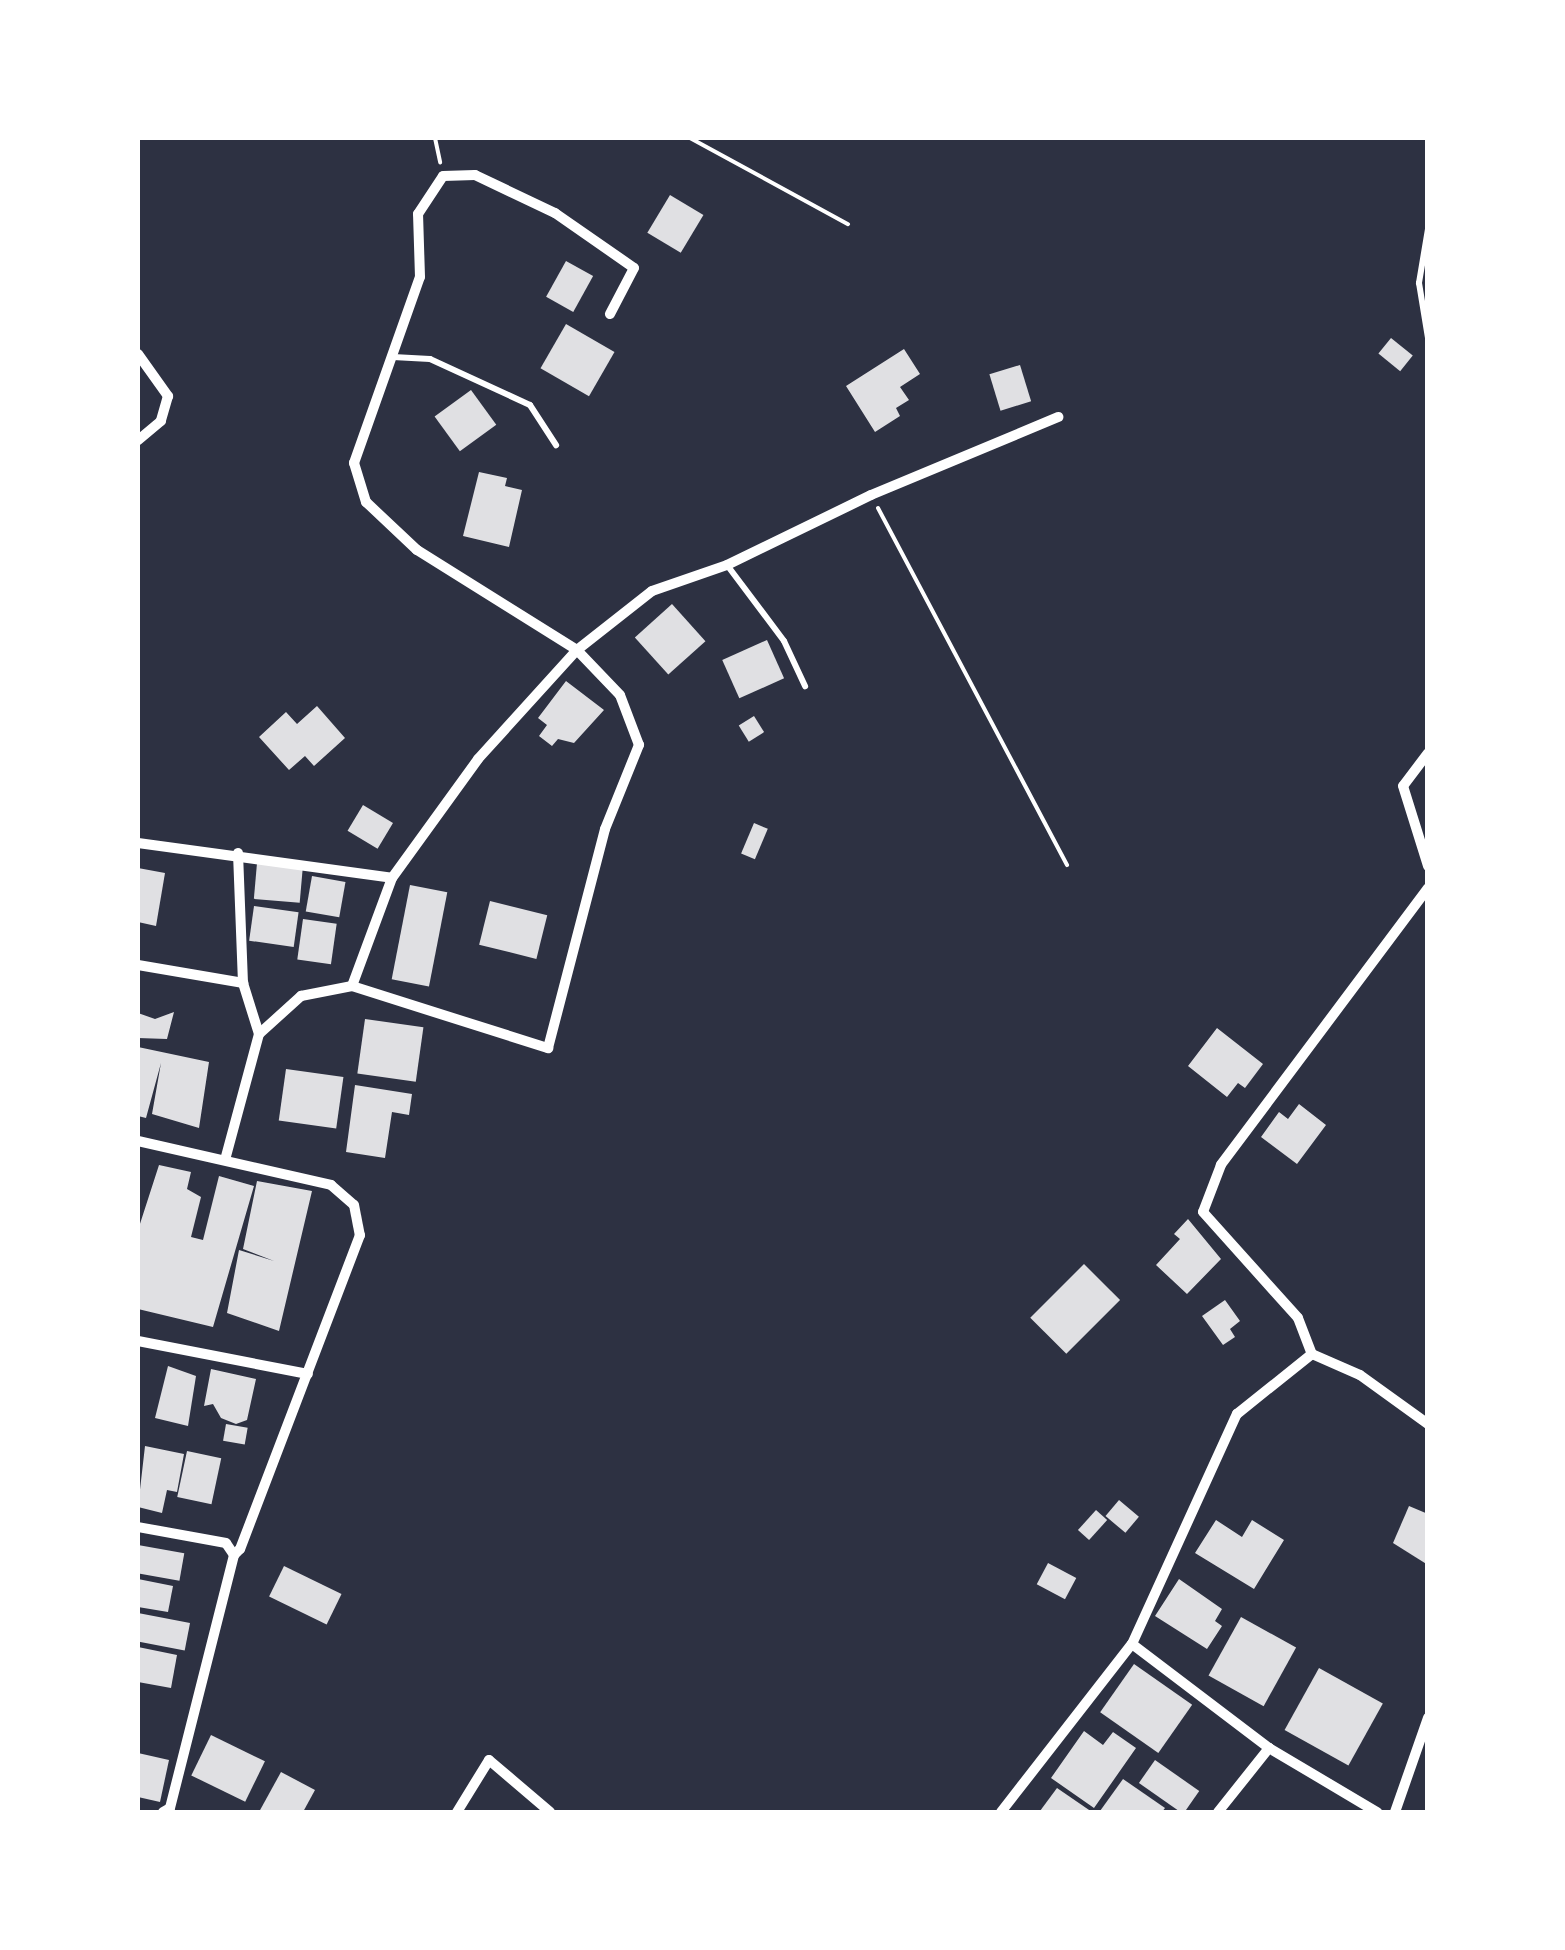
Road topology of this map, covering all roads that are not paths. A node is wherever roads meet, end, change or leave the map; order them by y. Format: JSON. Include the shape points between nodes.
{"nodes":[{"id":1,"x":1428,"y":229,"type":"edge"},
{"id":2,"x":610,"y":314,"type":"dead end"},
{"id":3,"x":1428,"y":338,"type":"edge"},
{"id":4,"x":138,"y":354,"type":"edge"},
{"id":5,"x":392,"y":357,"type":"junction"},
{"id":6,"x":1058,"y":417,"type":"dead end"},
{"id":7,"x":138,"y":440,"type":"edge"},
{"id":8,"x":556,"y":445,"type":"dead end"},
{"id":9,"x":728,"y":565,"type":"junction"},
{"id":10,"x":576,"y":650,"type":"junction"},
{"id":11,"x":805,"y":686,"type":"dead end"},
{"id":12,"x":1428,"y":753,"type":"edge"},
{"id":13,"x":138,"y":843,"type":"edge"},
{"id":14,"x":238,"y":852,"type":"junction"},
{"id":15,"x":1428,"y":866,"type":"edge"},
{"id":16,"x":392,"y":878,"type":"junction"},
{"id":17,"x":1428,"y":888,"type":"edge"},
{"id":18,"x":138,"y":965,"type":"edge"},
{"id":19,"x":244,"y":983,"type":"junction"},
{"id":20,"x":352,"y":986,"type":"junction"},
{"id":21,"x":259,"y":1034,"type":"junction"},
{"id":22,"x":138,"y":1140,"type":"edge"},
{"id":23,"x":225,"y":1160,"type":"junction"},
{"id":24,"x":138,"y":1341,"type":"edge"},
{"id":25,"x":1312,"y":1354,"type":"junction"},
{"id":26,"x":308,"y":1374,"type":"junction"},
{"id":27,"x":1428,"y":1424,"type":"edge"},
{"id":28,"x":138,"y":1526,"type":"edge"},
{"id":29,"x":234,"y":1556,"type":"junction"},
{"id":30,"x":1132,"y":1644,"type":"junction"},
{"id":31,"x":1428,"y":1718,"type":"edge"},
{"id":32,"x":1270,"y":1748,"type":"junction"},
{"id":33,"x":163,"y":1812,"type":"edge"},
{"id":34,"x":457,"y":1812,"type":"edge"},
{"id":35,"x":550,"y":1812,"type":"edge"},
{"id":36,"x":1001,"y":1812,"type":"edge"},
{"id":37,"x":1218,"y":1812,"type":"edge"},
{"id":38,"x":1377,"y":1812,"type":"edge"},
{"id":39,"x":1395,"y":1812,"type":"edge"}],
"edges":[{"from":1,"to":3,"type":"lane","via":[[1419,283]]},
{"from":2,"to":5,"type":"street","via":[[634,268],[555,213],[491,182],[443,176],[418,214],[420,278]]},
{"from":4,"to":7,"type":"street","via":[[168,396],[160,421]]},
{"from":5,"to":8,"type":"lane","via":[[430,359],[530,405]]},
{"from":5,"to":10,"type":"street","via":[[354,463],[366,502],[416,550]]},
{"from":6,"to":9,"type":"street","via":[[871,494]]},
{"from":9,"to":10,"type":"street","via":[[652,591]]},
{"from":9,"to":11,"type":"lane","via":[[784,641]]},
{"from":10,"to":16,"type":"street","via":[[478,759]]},
{"from":10,"to":20,"type":"street","via":[[620,695],[638,746],[605,828],[548,1048]]},
{"from":12,"to":15,"type":"street","via":[[1403,786]]},
{"from":13,"to":14,"type":"street"},
{"from":14,"to":16,"type":"street"},
{"from":14,"to":19,"type":"street"},
{"from":16,"to":20,"type":"street"},
{"from":17,"to":25,"type":"street","via":[[1222,1165],[1203,1212],[1298,1318]]},
{"from":18,"to":19,"type":"street"},
{"from":19,"to":21,"type":"street"},
{"from":20,"to":21,"type":"street","via":[[301,996]]},
{"from":21,"to":23,"type":"street"},
{"from":22,"to":23,"type":"street"},
{"from":23,"to":26,"type":"street","via":[[331,1185],[354,1205],[360,1236]]},
{"from":24,"to":26,"type":"street"},
{"from":25,"to":27,"type":"street","via":[[1360,1375]]},
{"from":25,"to":30,"type":"street","via":[[1237,1414]]},
{"from":26,"to":29,"type":"street"},
{"from":28,"to":29,"type":"street","via":[[226,1543]]},
{"from":29,"to":33,"type":"street","via":[[170,1808]]},
{"from":30,"to":32,"type":"street"},
{"from":30,"to":36,"type":"street"},
{"from":31,"to":39,"type":"street"},
{"from":32,"to":37,"type":"street"},
{"from":32,"to":38,"type":"street"},
{"from":34,"to":35,"type":"street","via":[[489,1760]]}]}
